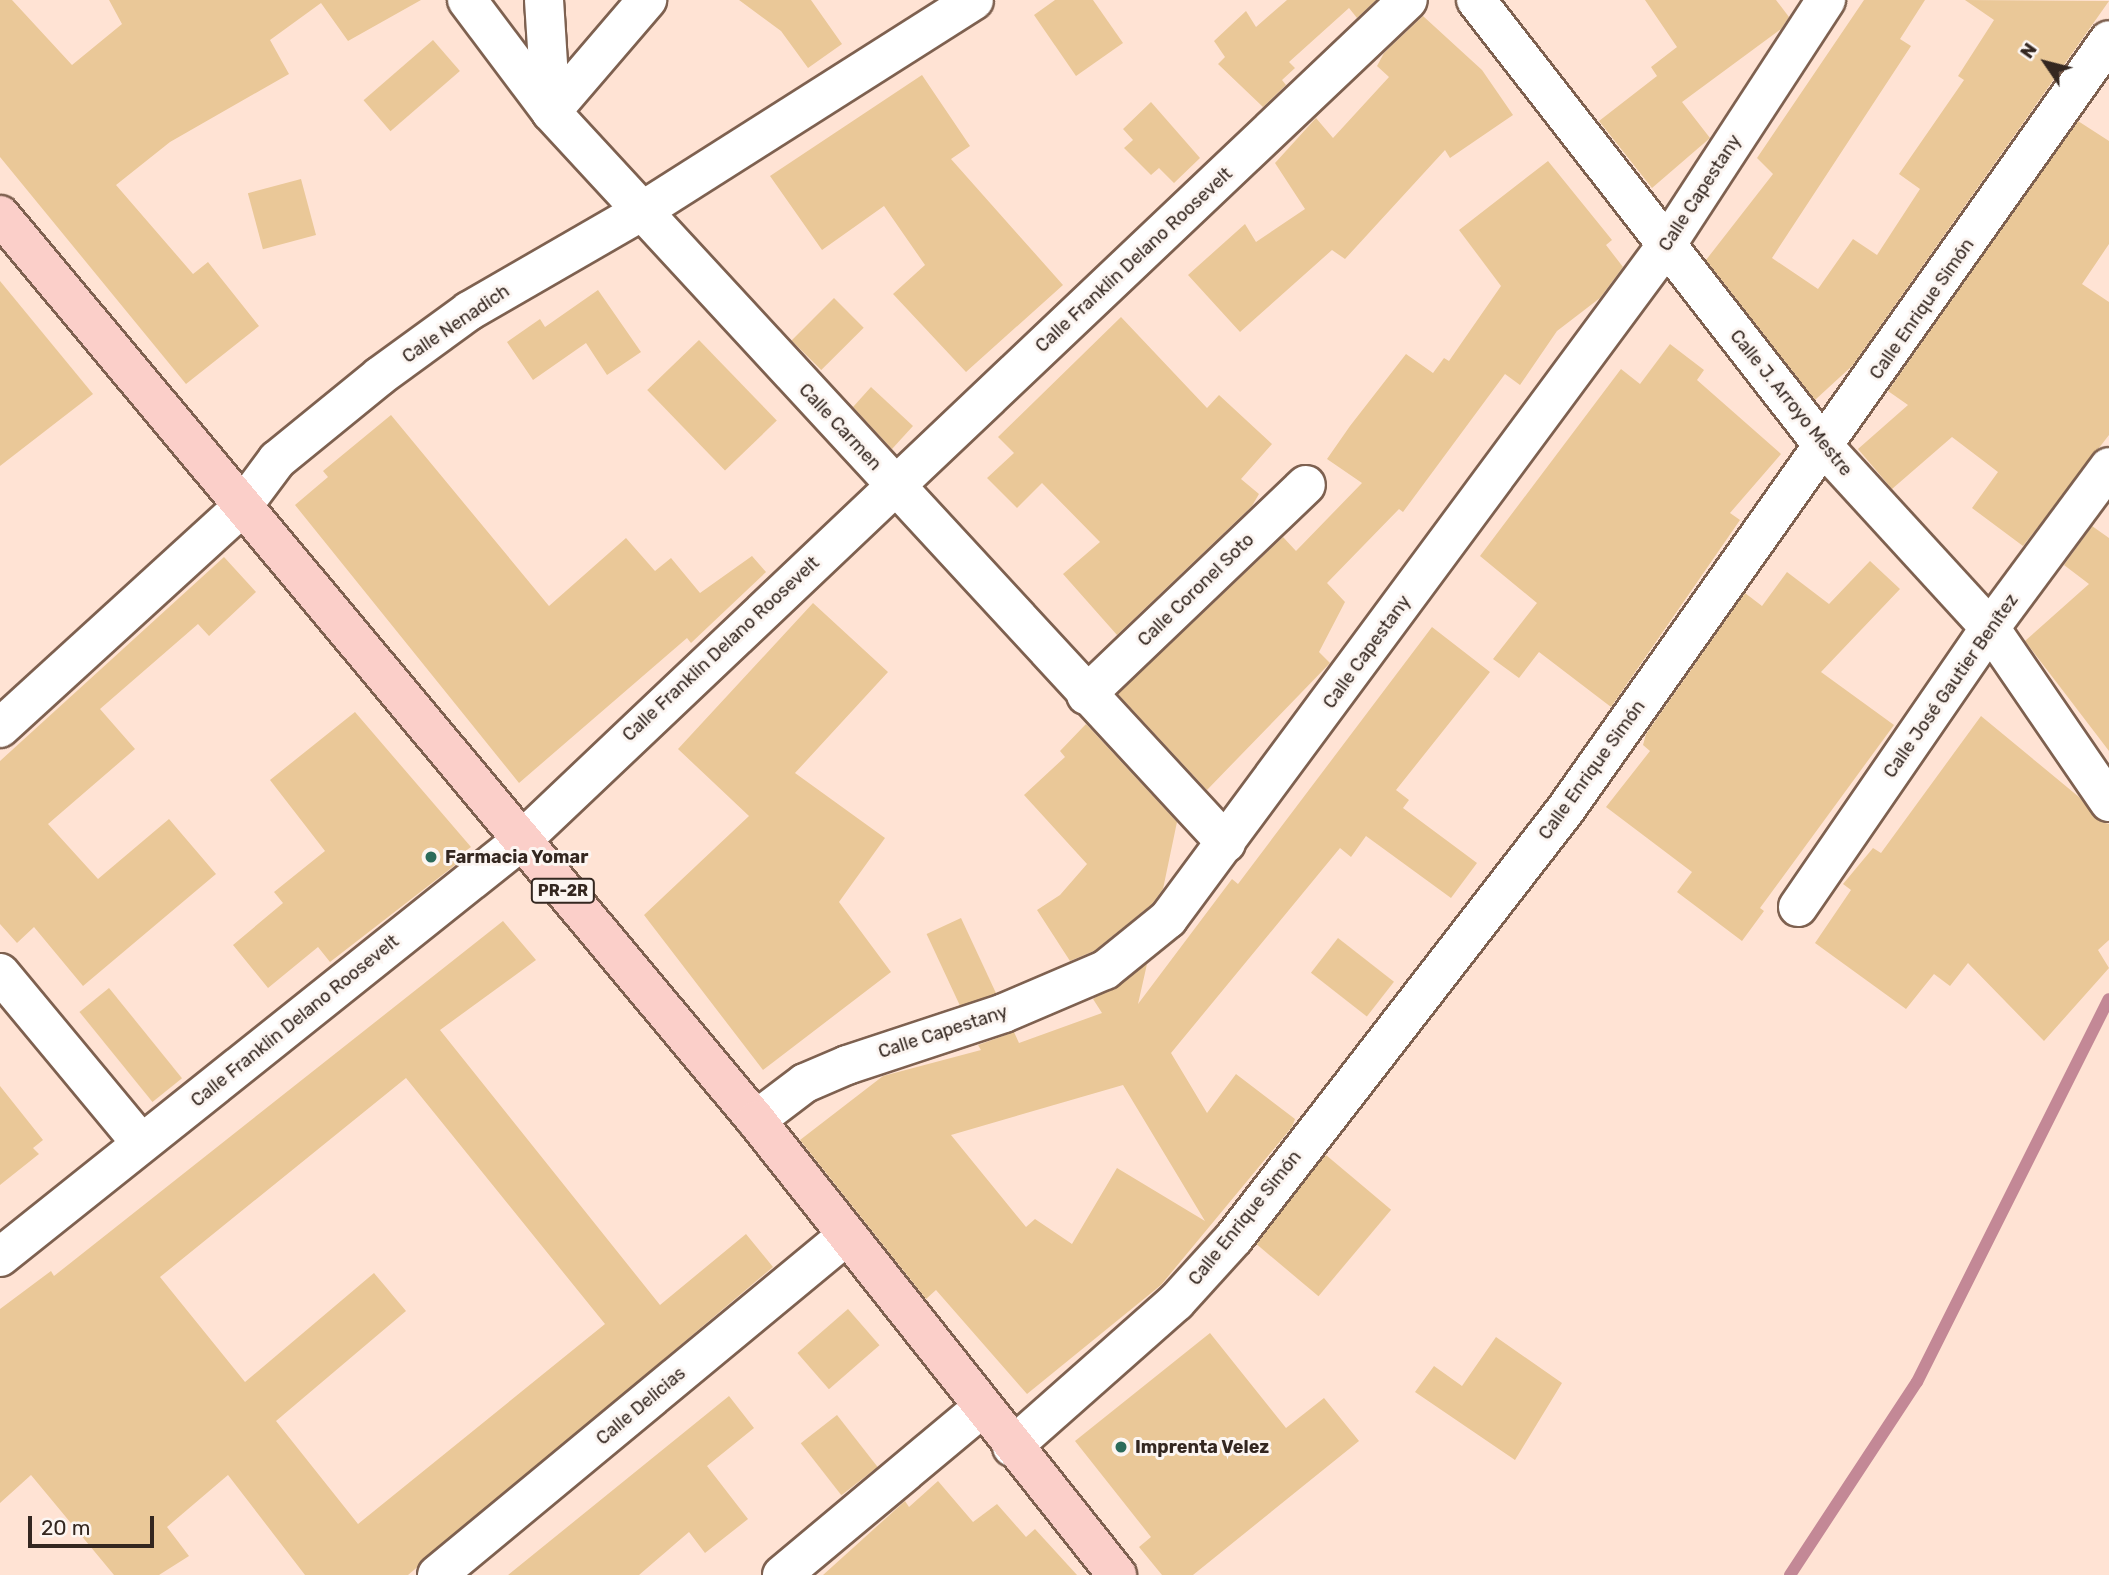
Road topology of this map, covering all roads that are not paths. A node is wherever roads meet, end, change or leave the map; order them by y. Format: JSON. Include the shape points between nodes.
{"nodes":[{"id":1,"x":467,"y":0,"type":"edge"},
{"id":2,"x":544,"y":0,"type":"edge"},
{"id":3,"x":647,"y":0,"type":"edge"},
{"id":4,"x":974,"y":0,"type":"edge"},
{"id":5,"x":1408,"y":0,"type":"edge"},
{"id":6,"x":1476,"y":0,"type":"edge"},
{"id":7,"x":1826,"y":0,"type":"edge"},
{"id":8,"x":2109,"y":40,"type":"edge"},
{"id":9,"x":551,"y":112,"type":"junction"},
{"id":10,"x":642,"y":211,"type":"junction"},
{"id":11,"x":0,"y":215,"type":"edge"},
{"id":12,"x":1665,"y":247,"type":"junction"},
{"id":13,"x":1825,"y":448,"type":"junction"},
{"id":14,"x":2109,"y":467,"type":"edge"},
{"id":15,"x":1306,"y":485,"type":"dead end"},
{"id":16,"x":895,"y":487,"type":"junction"},
{"id":17,"x":242,"y":507,"type":"junction"},
{"id":18,"x":1990,"y":628,"type":"junction"},
{"id":19,"x":1086,"y":695,"type":"junction"},
{"id":20,"x":0,"y":728,"type":"edge"},
{"id":21,"x":2109,"y":802,"type":"edge"},
{"id":22,"x":521,"y":841,"type":"junction"},
{"id":23,"x":1226,"y":843,"type":"junction"},
{"id":24,"x":1798,"y":907,"type":"dead end"},
{"id":25,"x":0,"y":973,"type":"edge"},
{"id":26,"x":756,"y":1120,"type":"junction"},
{"id":27,"x":141,"y":1143,"type":"junction"},
{"id":28,"x":845,"y":1237,"type":"junction"},
{"id":29,"x":0,"y":1257,"type":"edge"},
{"id":30,"x":982,"y":1408,"type":"junction"},
{"id":31,"x":1012,"y":1447,"type":"junction"},
{"id":32,"x":437,"y":1575,"type":"edge"},
{"id":33,"x":782,"y":1575,"type":"edge"},
{"id":34,"x":1118,"y":1575,"type":"edge"}],
"edges":[{"from":1,"to":9,"type":"street","name":"Calle Carmen"},
{"from":2,"to":9,"type":"street"},
{"from":3,"to":9,"type":"street"},
{"from":4,"to":10,"type":"street","name":"Calle Nenadich"},
{"from":5,"to":16,"type":"street","name":"Calle Franklin Delano Roosevelt"},
{"from":6,"to":12,"type":"street","name":"Calle J. Arroyo Mestre"},
{"from":7,"to":12,"type":"street","name":"Calle Capestany"},
{"from":8,"to":13,"type":"street","name":"Calle Enrique Simón"},
{"from":9,"to":10,"type":"street","name":"Calle Carmen"},
{"from":10,"to":16,"type":"street","name":"Calle Carmen"},
{"from":10,"to":17,"type":"street","name":"Calle Nenadich","via":[[469,311],[391,368],[277,460]]},
{"from":11,"to":17,"type":"main road","number":"PR-2R"},
{"from":12,"to":13,"type":"street","name":"Calle J. Arroyo Mestre"},
{"from":12,"to":23,"type":"street","name":"Calle Capestany"},
{"from":13,"to":18,"type":"street","name":"Calle J. Arroyo Mestre"},
{"from":13,"to":31,"type":"street","name":"Calle Enrique Simón","via":[[1566,809],[1234,1238],[1166,1311]]},
{"from":14,"to":18,"type":"street","name":"Calle José Gautier Benítez"},
{"from":15,"to":19,"type":"street","name":"Calle Coronel Soto"},
{"from":16,"to":19,"type":"street","name":"Calle Carmen"},
{"from":16,"to":22,"type":"street","name":"Calle Franklin Delano Roosevelt"},
{"from":17,"to":20,"type":"street","name":"Calle Nenadich"},
{"from":17,"to":22,"type":"main road","number":"PR-2R"},
{"from":18,"to":21,"type":"street","name":"Calle J. Arroyo Mestre"},
{"from":18,"to":24,"type":"street","name":"Calle José Gautier Benítez"},
{"from":19,"to":23,"type":"street","name":"Calle Carmen"},
{"from":22,"to":26,"type":"main road","number":"PR-2R"},
{"from":22,"to":27,"type":"street","name":"Calle Franklin Delano Roosevelt"},
{"from":23,"to":26,"type":"street","name":"Calle Capestany","via":[[1168,919],[1105,970],[1004,1013],[847,1065],[806,1083]]},
{"from":25,"to":27,"type":"street"},
{"from":26,"to":28,"type":"main road","number":"PR-2R"},
{"from":27,"to":29,"type":"street","name":"Calle Franklin Delano Roosevelt"},
{"from":28,"to":30,"type":"main road","number":"PR-2R"},
{"from":28,"to":32,"type":"street","name":"Calle Delicias"},
{"from":30,"to":31,"type":"main road","number":"PR-2R"},
{"from":30,"to":33,"type":"street"},
{"from":31,"to":34,"type":"main road","number":"PR-2R"}]}
